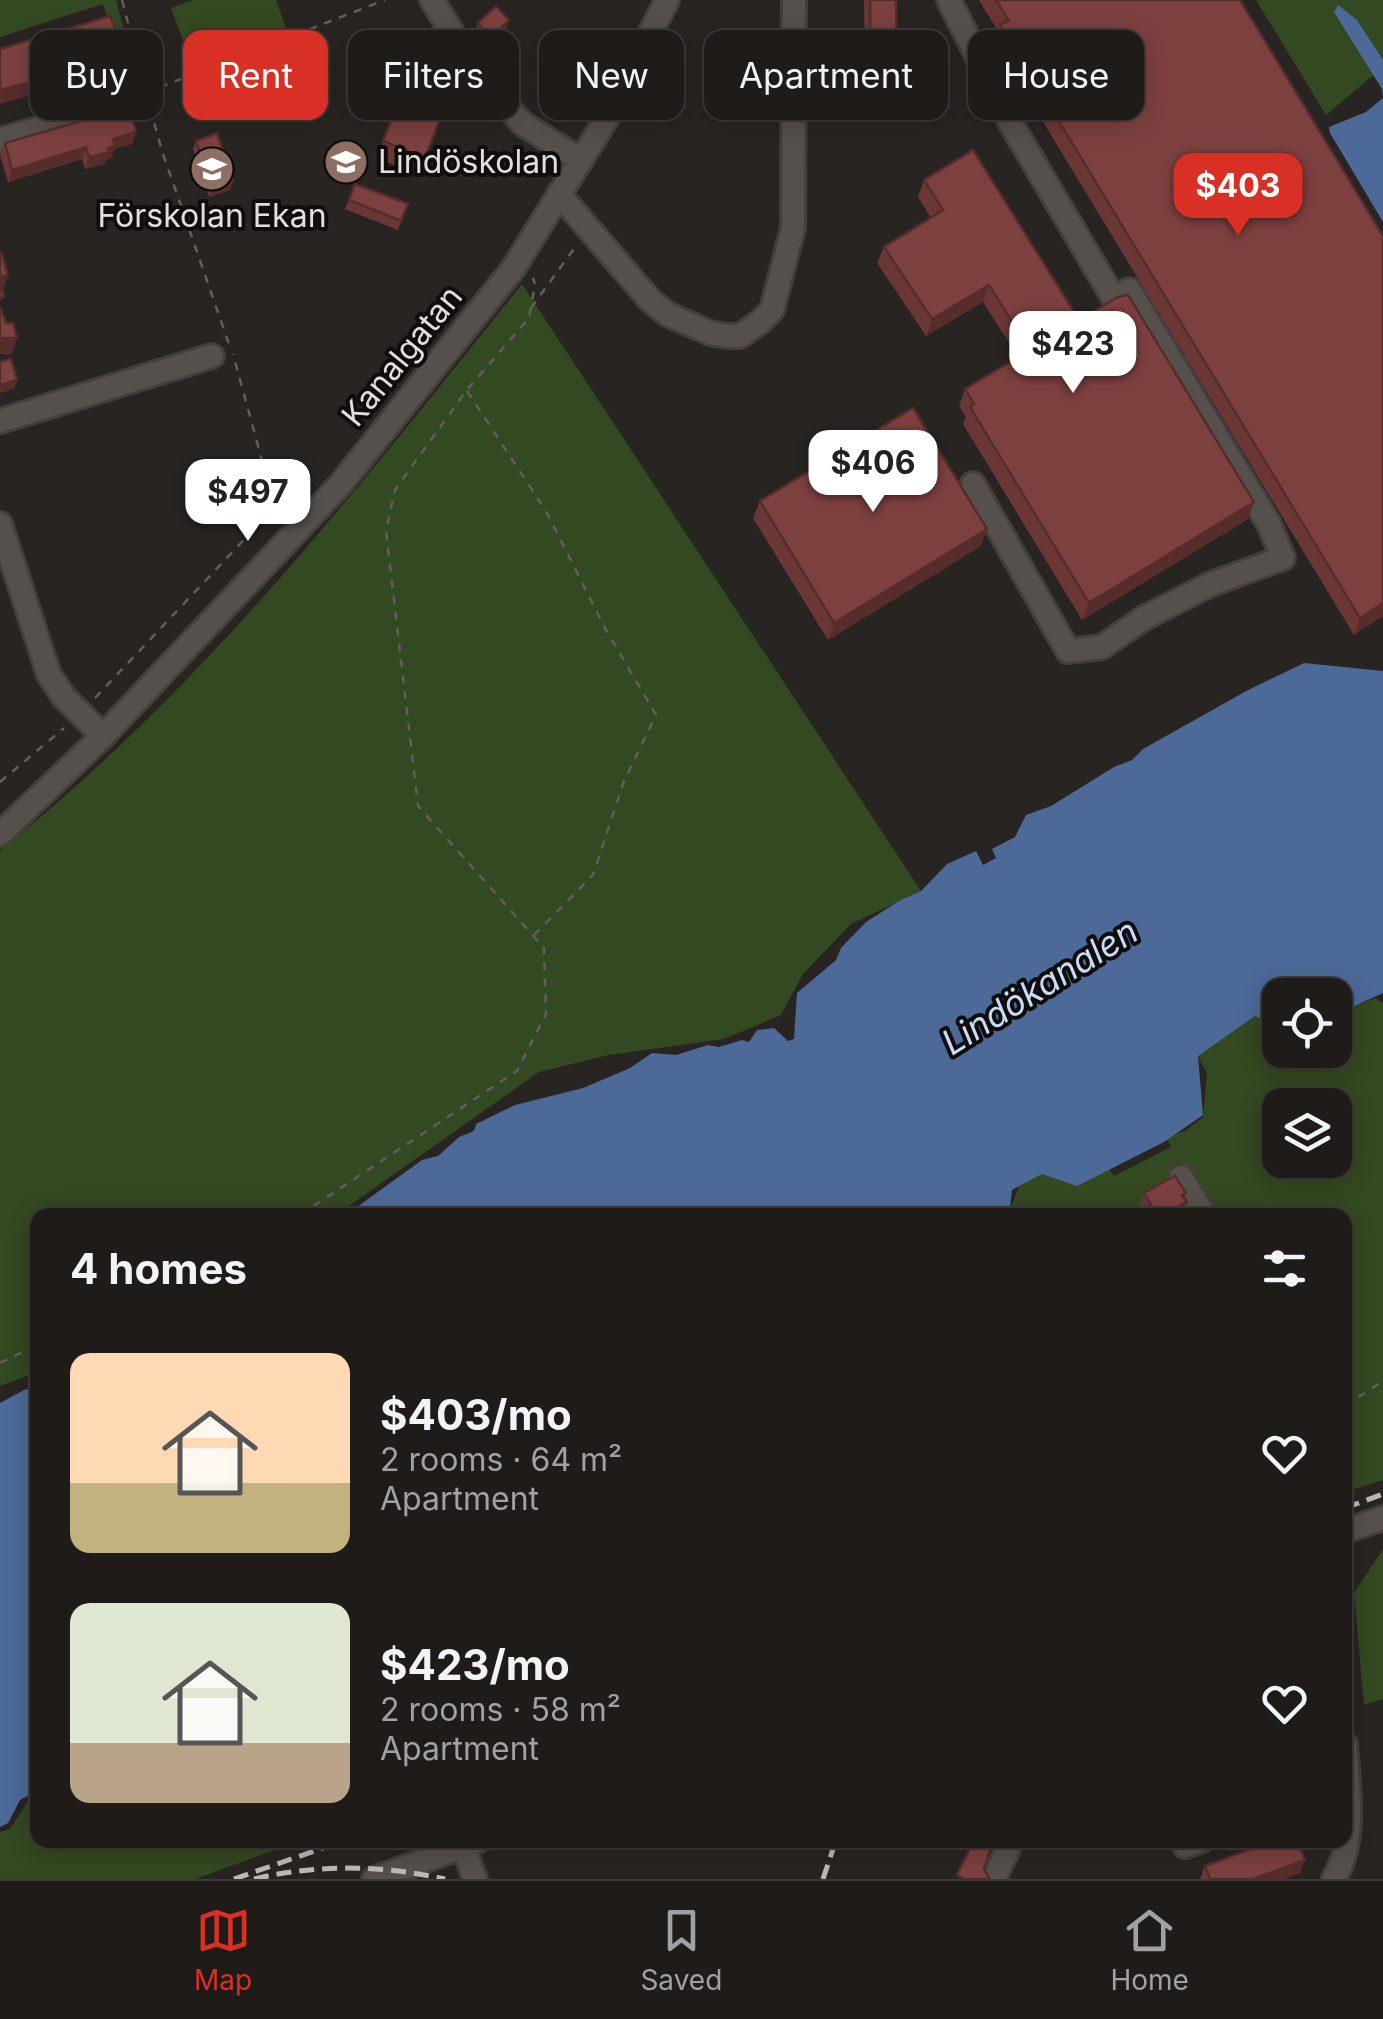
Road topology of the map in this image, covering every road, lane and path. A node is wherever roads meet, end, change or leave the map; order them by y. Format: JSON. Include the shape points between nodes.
{"nodes":[{"id":1,"x":122,"y":0,"type":"edge"},
{"id":2,"x":385,"y":0,"type":"edge"},
{"id":3,"x":432,"y":0,"type":"edge"},
{"id":4,"x":668,"y":0,"type":"edge"},
{"id":5,"x":794,"y":0,"type":"edge"},
{"id":6,"x":949,"y":0,"type":"edge"},
{"id":7,"x":78,"y":120,"type":"edge"},
{"id":8,"x":147,"y":120,"type":"edge"},
{"id":9,"x":0,"y":140,"type":"edge"},
{"id":10,"x":581,"y":160,"type":"junction"},
{"id":11,"x":559,"y":194,"type":"junction"},
{"id":12,"x":588,"y":228,"type":"junction"},
{"id":13,"x":522,"y":253,"type":"junction"},
{"id":14,"x":530,"y":309,"type":"junction"},
{"id":15,"x":212,"y":356,"type":"dead end"},
{"id":16,"x":466,"y":390,"type":"junction"},
{"id":17,"x":0,"y":420,"type":"edge"},
{"id":18,"x":973,"y":484,"type":"dead end"},
{"id":19,"x":0,"y":524,"type":"edge"},
{"id":20,"x":81,"y":712,"type":"junction"},
{"id":21,"x":103,"y":736,"type":"junction"},
{"id":22,"x":0,"y":782,"type":"edge"},
{"id":23,"x":0,"y":834,"type":"edge"},
{"id":24,"x":533,"y":936,"type":"junction"},
{"id":25,"x":1181,"y":1177,"type":"edge"},
{"id":26,"x":311,"y":1208,"type":"edge"},
{"id":27,"x":1200,"y":1208,"type":"edge"},
{"id":28,"x":30,"y":1348,"type":"edge"},
{"id":29,"x":0,"y":1362,"type":"edge"},
{"id":30,"x":1383,"y":1381,"type":"edge"},
{"id":31,"x":1352,"y":1401,"type":"edge"},
{"id":32,"x":1383,"y":1518,"type":"edge"},
{"id":33,"x":1352,"y":1529,"type":"edge"},
{"id":34,"x":458,"y":1848,"type":"edge"},
{"id":35,"x":472,"y":1848,"type":"edge"},
{"id":36,"x":1008,"y":1848,"type":"edge"},
{"id":37,"x":1347,"y":1848,"type":"edge"},
{"id":38,"x":1344,"y":1874,"type":"edge"},
{"id":39,"x":374,"y":1879,"type":"edge"},
{"id":40,"x":475,"y":1879,"type":"edge"},
{"id":41,"x":994,"y":1879,"type":"edge"}],
"edges":[{"from":1,"to":2,"type":"path","via":[[146,92]]},
{"from":3,"to":10,"type":"street","via":[[478,75],[523,124]]},
{"from":4,"to":10,"type":"street","name":"Kanalgatan"},
{"from":5,"to":12,"type":"street","via":[[793,228],[772,310],[740,336],[710,334],[667,314]]},
{"from":6,"to":18,"type":"street","via":[[1010,122],[1114,299],[1129,290],[1283,558],[1212,584],[1102,646],[1068,651]]},
{"from":7,"to":9,"type":"street"},
{"from":8,"to":20,"type":"path","via":[[232,354],[272,497],[255,528]]},
{"from":10,"to":11,"type":"street","name":"Kanalgatan"},
{"from":11,"to":12,"type":"street"},
{"from":11,"to":13,"type":"street","name":"Kanalgatan"},
{"from":12,"to":14,"type":"path"},
{"from":13,"to":14,"type":"path","via":[[535,284]]},
{"from":13,"to":21,"type":"street","name":"Kanalgatan","via":[[339,486]]},
{"from":14,"to":16,"type":"path"},
{"from":15,"to":17,"type":"street"},
{"from":16,"to":24,"type":"path","via":[[394,490],[386,531],[418,806]]},
{"from":16,"to":24,"type":"path","via":[[546,512],[656,715],[624,781],[594,875]]},
{"from":19,"to":20,"type":"street","via":[[50,675]]},
{"from":20,"to":21,"type":"street"},
{"from":20,"to":22,"type":"path"},
{"from":21,"to":23,"type":"street","name":"Kanalgatan"},
{"from":24,"to":26,"type":"path","via":[[544,948],[546,1014],[517,1071]]},
{"from":25,"to":27,"type":"street"},
{"from":28,"to":29,"type":"path"},
{"from":30,"to":31,"type":"path"},
{"from":32,"to":33,"type":"street"},
{"from":34,"to":39,"type":"street"},
{"from":35,"to":40,"type":"street"},
{"from":36,"to":41,"type":"street"},
{"from":37,"to":38,"type":"street"}]}
